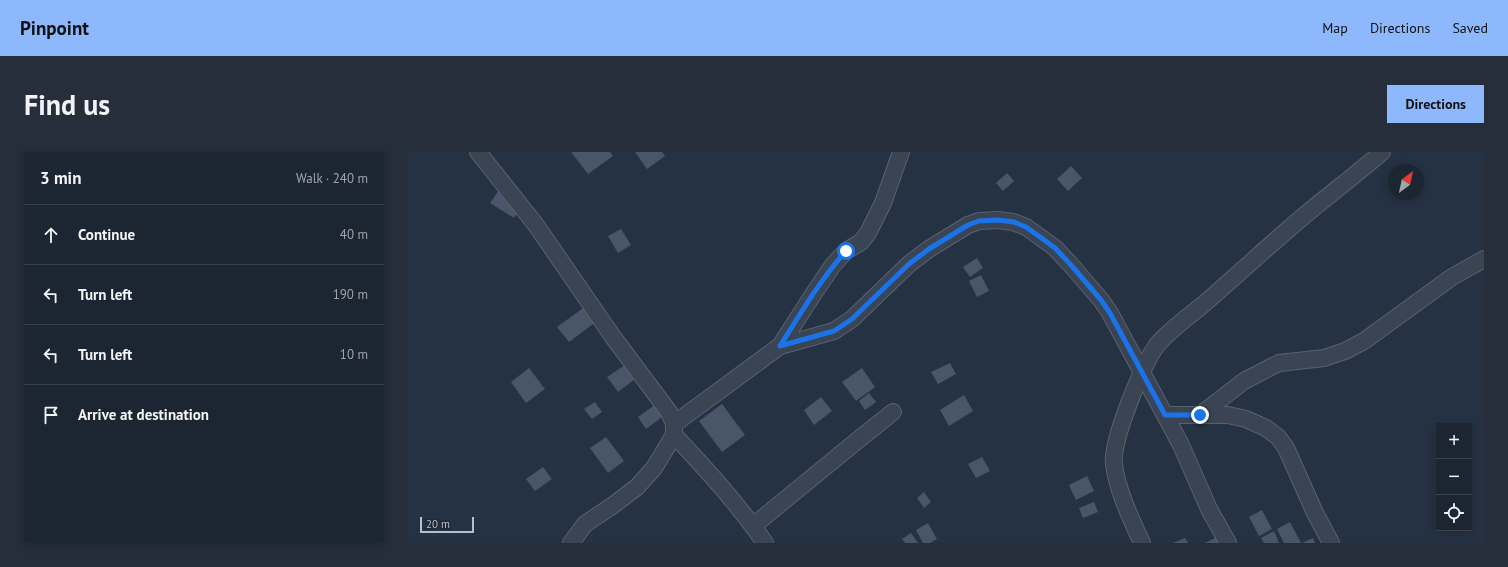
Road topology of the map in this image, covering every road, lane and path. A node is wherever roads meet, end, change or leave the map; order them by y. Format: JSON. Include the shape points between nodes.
{"nodes":[{"id":1,"x":478,"y":152,"type":"edge"},
{"id":2,"x":902,"y":152,"type":"edge"},
{"id":3,"x":1382,"y":152,"type":"edge"},
{"id":4,"x":1484,"y":259,"type":"edge"},
{"id":5,"x":780,"y":346,"type":"junction"},
{"id":6,"x":1142,"y":373,"type":"junction"},
{"id":7,"x":893,"y":412,"type":"dead end"},
{"id":8,"x":1165,"y":415,"type":"junction"},
{"id":9,"x":1200,"y":415,"type":"junction"},
{"id":10,"x":674,"y":429,"type":"junction"},
{"id":11,"x":753,"y":526,"type":"junction"},
{"id":12,"x":571,"y":543,"type":"edge"},
{"id":13,"x":765,"y":543,"type":"edge"},
{"id":14,"x":1142,"y":543,"type":"edge"},
{"id":15,"x":1228,"y":543,"type":"edge"},
{"id":16,"x":1331,"y":543,"type":"edge"}],
"edges":[{"from":1,"to":10,"type":"street","via":[[536,225],[613,337],[669,412]]},
{"from":2,"to":5,"type":"street","via":[[883,203],[868,232],[861,242],[850,248],[833,265]]},
{"from":3,"to":6,"type":"street","via":[[1167,335],[1157,346]]},
{"from":4,"to":9,"type":"street","via":[[1452,277],[1364,341],[1324,358],[1279,363],[1244,381]]},
{"from":5,"to":6,"type":"street","via":[[834,331],[852,319],[904,269],[929,249],[968,225],[979,221],[998,220],[1026,227],[1055,248],[1101,300]]},
{"from":5,"to":10,"type":"street"},
{"from":6,"to":8,"type":"street"},
{"from":6,"to":14,"type":"street","via":[[1114,453],[1119,486],[1130,519]]},
{"from":7,"to":11,"type":"street"},
{"from":8,"to":9,"type":"street"},
{"from":8,"to":15,"type":"street"},
{"from":9,"to":16,"type":"street","via":[[1228,415],[1246,419],[1278,437],[1286,448]]},
{"from":10,"to":11,"type":"street"},
{"from":10,"to":12,"type":"street","via":[[654,468],[637,487],[585,524]]},
{"from":11,"to":13,"type":"street"}]}
